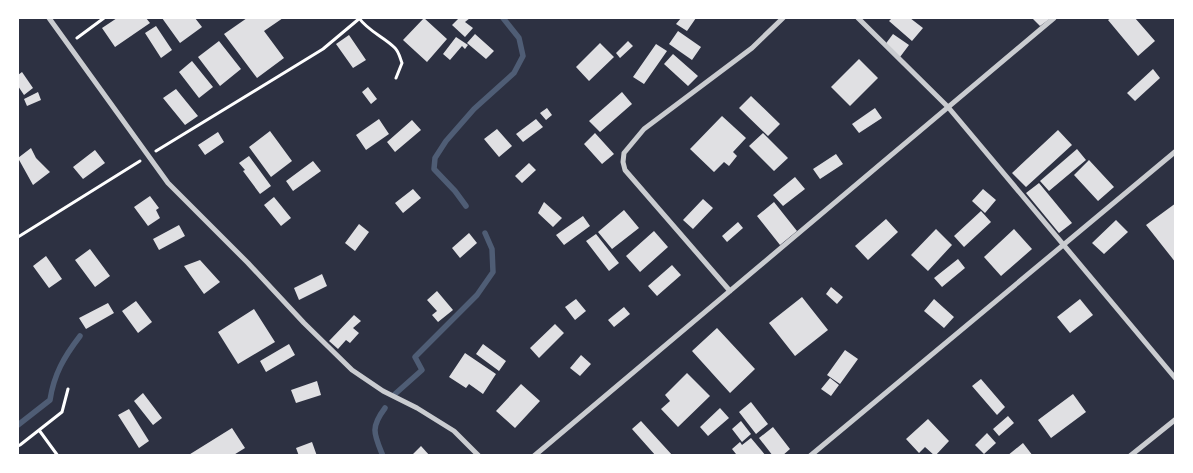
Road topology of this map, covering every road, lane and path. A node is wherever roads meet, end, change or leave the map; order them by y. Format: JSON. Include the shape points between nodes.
{"nodes":[{"id":1,"x":49,"y":18,"type":"edge"},
{"id":2,"x":104,"y":18,"type":"edge"},
{"id":3,"x":359,"y":18,"type":"edge"},
{"id":4,"x":783,"y":18,"type":"edge"},
{"id":5,"x":858,"y":18,"type":"edge"},
{"id":6,"x":1054,"y":18,"type":"edge"},
{"id":7,"x":68,"y":44,"type":"junction"},
{"id":8,"x":396,"y":78,"type":"dead end"},
{"id":9,"x":948,"y":107,"type":"junction"},
{"id":10,"x":1176,"y":151,"type":"edge"},
{"id":11,"x":149,"y":156,"type":"junction"},
{"id":12,"x":18,"y":237,"type":"edge"},
{"id":13,"x":1064,"y":244,"type":"junction"},
{"id":14,"x":730,"y":291,"type":"junction"},
{"id":15,"x":1176,"y":379,"type":"edge"},
{"id":16,"x":68,"y":389,"type":"dead end"},
{"id":17,"x":1176,"y":419,"type":"edge"},
{"id":18,"x":39,"y":430,"type":"junction"},
{"id":19,"x":18,"y":446,"type":"edge"},
{"id":20,"x":58,"y":456,"type":"edge"},
{"id":21,"x":479,"y":456,"type":"edge"},
{"id":22,"x":534,"y":456,"type":"edge"},
{"id":23,"x":810,"y":456,"type":"edge"},
{"id":24,"x":1130,"y":456,"type":"edge"}],
"edges":[{"from":1,"to":7,"type":"street"},
{"from":2,"to":7,"type":"path"},
{"from":3,"to":8,"type":"path","via":[[396,49],[402,63]]},
{"from":3,"to":11,"type":"path","via":[[323,49]]},
{"from":4,"to":14,"type":"street","via":[[752,48],[644,129],[624,153],[625,170]]},
{"from":5,"to":9,"type":"street"},
{"from":6,"to":9,"type":"street"},
{"from":7,"to":11,"type":"street"},
{"from":9,"to":13,"type":"street"},
{"from":9,"to":14,"type":"street"},
{"from":10,"to":13,"type":"street"},
{"from":11,"to":12,"type":"path"},
{"from":11,"to":21,"type":"street","via":[[168,183],[352,370],[454,431]]},
{"from":13,"to":15,"type":"street"},
{"from":13,"to":23,"type":"street"},
{"from":14,"to":22,"type":"street"},
{"from":16,"to":18,"type":"path","via":[[62,412]]},
{"from":17,"to":24,"type":"street"},
{"from":18,"to":19,"type":"path"},
{"from":18,"to":20,"type":"path"}]}
